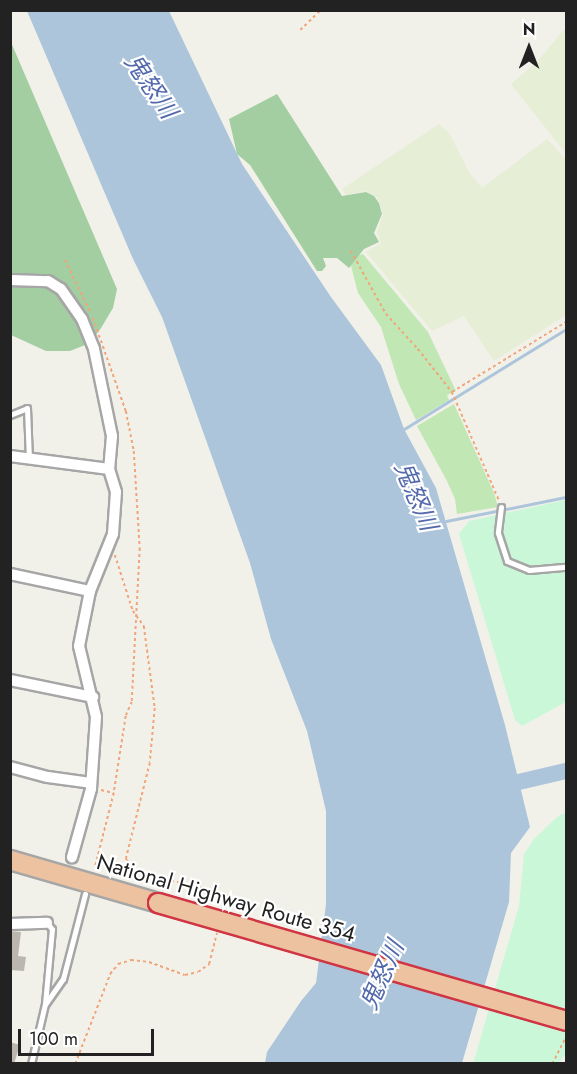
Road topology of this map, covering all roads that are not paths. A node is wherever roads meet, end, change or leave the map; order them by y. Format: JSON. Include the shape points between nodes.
{"nodes":[{"id":1,"x":10,"y":280,"type":"edge"},
{"id":2,"x":10,"y":415,"type":"edge"},
{"id":3,"x":10,"y":456,"type":"edge"},
{"id":4,"x":29,"y":459,"type":"junction"},
{"id":5,"x":110,"y":469,"type":"junction"},
{"id":6,"x":501,"y":510,"type":"road end"},
{"id":7,"x":567,"y":567,"type":"edge"},
{"id":8,"x":10,"y":574,"type":"edge"},
{"id":9,"x":90,"y":591,"type":"junction"},
{"id":10,"x":10,"y":680,"type":"edge"},
{"id":11,"x":93,"y":697,"type":"junction"},
{"id":12,"x":10,"y":767,"type":"edge"},
{"id":13,"x":91,"y":786,"type":"junction"},
{"id":14,"x":72,"y":857,"type":"dead end"},
{"id":15,"x":10,"y":860,"type":"edge"},
{"id":16,"x":85,"y":894,"type":"dead end"},
{"id":17,"x":47,"y":923,"type":"joint"},
{"id":18,"x":10,"y":924,"type":"edge"},
{"id":19,"x":45,"y":1004,"type":"junction"},
{"id":20,"x":567,"y":1021,"type":"edge"},
{"id":21,"x":31,"y":1064,"type":"edge"}],
"edges":[{"from":1,"to":5,"type":"street","via":[[48,281],[61,289],[82,319],[100,373],[112,436]]},
{"from":2,"to":4,"type":"lane","via":[[27,408]]},
{"from":3,"to":4,"type":"street"},
{"from":4,"to":5,"type":"street"},
{"from":5,"to":9,"type":"street","via":[[116,492],[111,543]]},
{"from":6,"to":7,"type":"lane","via":[[498,532],[507,561],[529,570]]},
{"from":8,"to":9,"type":"street"},
{"from":9,"to":11,"type":"street","via":[[79,646]]},
{"from":10,"to":11,"type":"street"},
{"from":11,"to":13,"type":"street","via":[[96,717]]},
{"from":12,"to":13,"type":"street"},
{"from":13,"to":14,"type":"street"},
{"from":15,"to":20,"type":"highway","name":"National Highway Route 354","bridge":true},
{"from":16,"to":19,"type":"lane","via":[[63,979]]},
{"from":17,"to":18,"type":"street"},
{"from":17,"to":19,"type":"lane","via":[[52,936]]},
{"from":19,"to":21,"type":"lane"}]}
